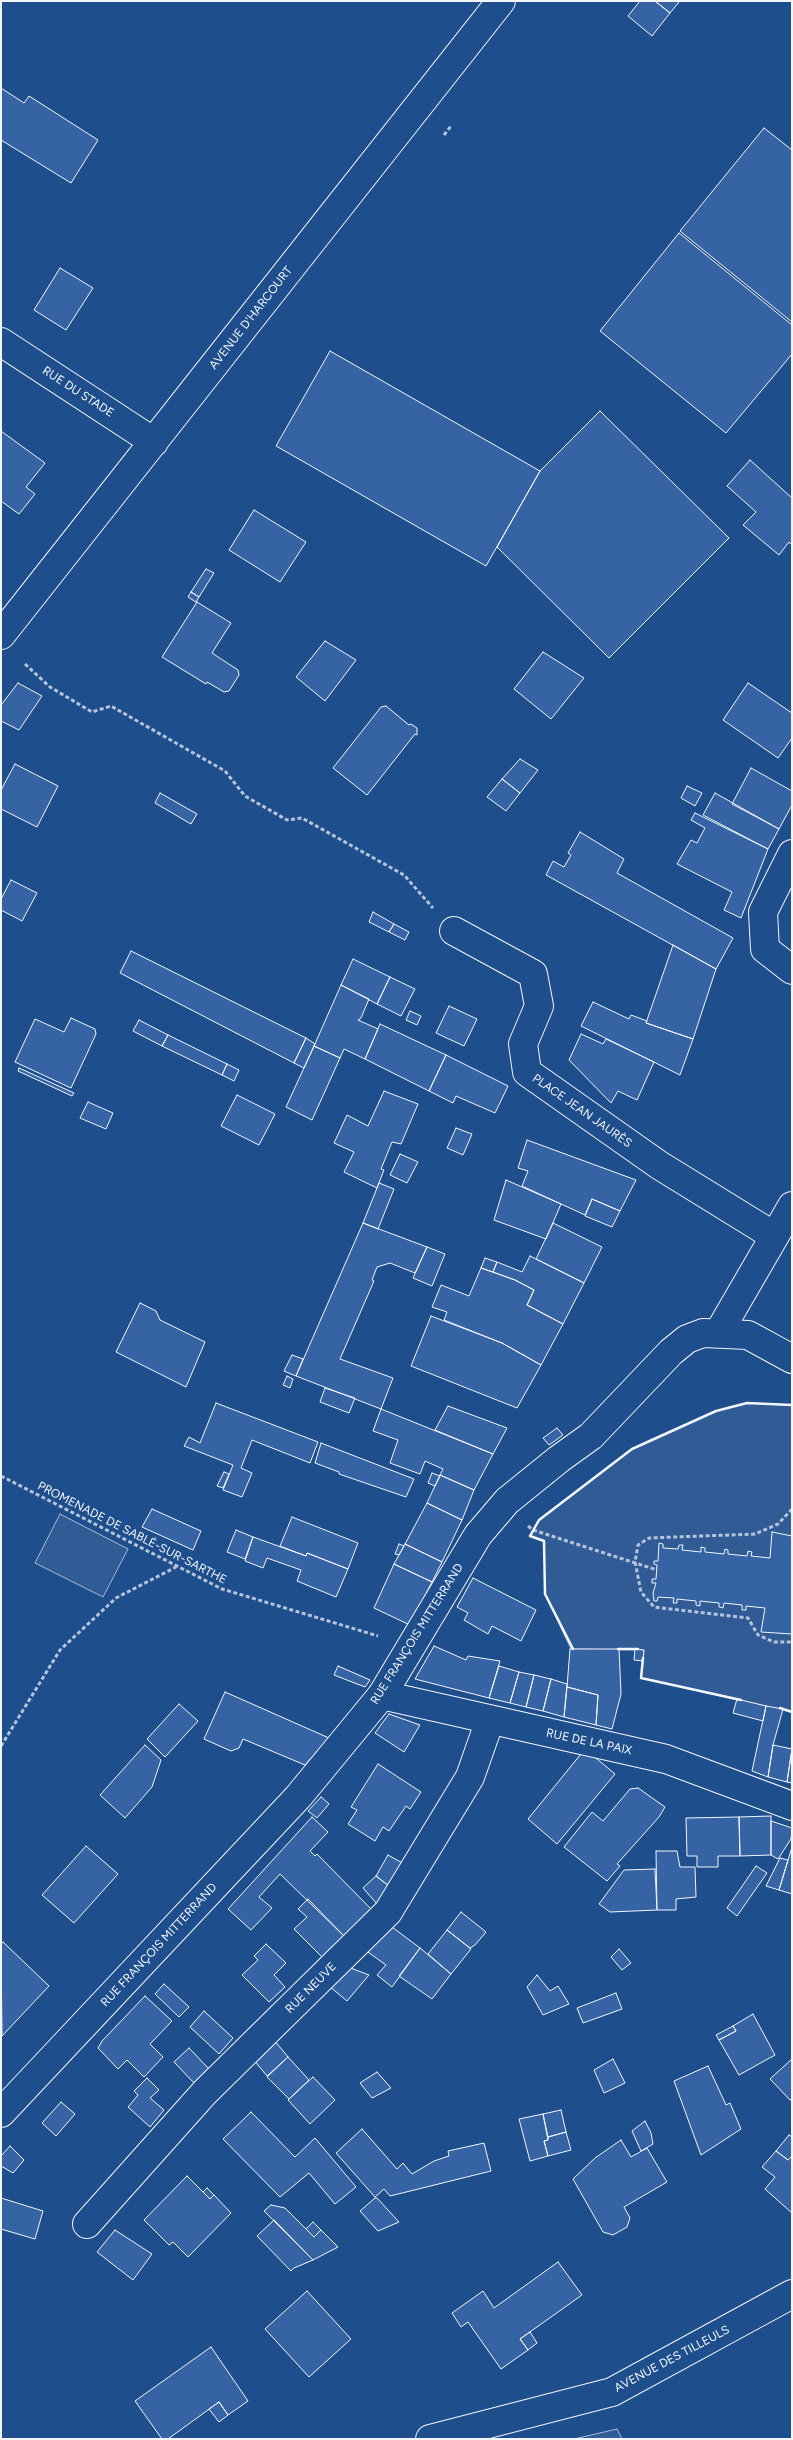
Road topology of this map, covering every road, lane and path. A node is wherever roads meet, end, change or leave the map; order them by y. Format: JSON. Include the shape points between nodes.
{"nodes":[{"id":1,"x":501,"y":1,"type":"edge"},
{"id":2,"x":451,"y":126,"type":"dead end"},
{"id":3,"x":444,"y":135,"type":"dead end"},
{"id":4,"x":1,"y":342,"type":"edge"},
{"id":5,"x":154,"y":442,"type":"junction"},
{"id":6,"x":1,"y":635,"type":"edge"},
{"id":7,"x":25,"y":664,"type":"dead end"},
{"id":8,"x":792,"y":854,"type":"edge"},
{"id":9,"x":454,"y":931,"type":"joint"},
{"id":10,"x":792,"y":970,"type":"edge"},
{"id":11,"x":792,"y":1206,"type":"edge"},
{"id":12,"x":774,"y":1236,"type":"junction"},
{"id":13,"x":719,"y":1332,"type":"junction"},
{"id":14,"x":792,"y":1359,"type":"edge"},
{"id":15,"x":1,"y":1476,"type":"edge"},
{"id":16,"x":792,"y":1510,"type":"edge"},
{"id":17,"x":521,"y":1520,"type":"dead end"},
{"id":18,"x":635,"y":1562,"type":"junction"},
{"id":19,"x":176,"y":1566,"type":"junction"},
{"id":20,"x":657,"y":1570,"type":"dead end"},
{"id":21,"x":384,"y":1638,"type":"dead end"},
{"id":22,"x":792,"y":1642,"type":"edge"},
{"id":23,"x":382,"y":1694,"type":"junction"},
{"id":24,"x":490,"y":1720,"type":"junction"},
{"id":25,"x":1,"y":1746,"type":"edge"},
{"id":26,"x":792,"y":1806,"type":"edge"},
{"id":27,"x":1,"y":2113,"type":"edge"},
{"id":28,"x":87,"y":2224,"type":"dead end"},
{"id":29,"x":792,"y":2294,"type":"edge"},
{"id":30,"x":430,"y":2439,"type":"edge"}],
"edges":[{"from":1,"to":5,"type":"street","name":"AVENUE D'HARCOURT"},
{"from":2,"to":3,"type":"path"},
{"from":4,"to":5,"type":"street","name":"RUE DU STADE"},
{"from":5,"to":6,"type":"street","name":"AVENUE D'HARCOURT"},
{"from":7,"to":9,"type":"path","via":[[50,687],[92,712],[111,706],[225,771],[245,796],[287,820],[302,818],[404,875]]},
{"from":8,"to":10,"type":"street","via":[[763,912],[765,949]]},
{"from":9,"to":12,"type":"street","name":"PLACE JEAN JAURÈS","via":[[533,974],[539,1006],[524,1044],[527,1072],[659,1165]]},
{"from":11,"to":12,"type":"street"},
{"from":12,"to":13,"type":"street"},
{"from":13,"to":14,"type":"street","name":"RUE FRANÇOIS MITTERRAND","via":[[748,1335]]},
{"from":13,"to":23,"type":"street","name":"RUE FRANÇOIS MITTERRAND","via":[[687,1339],[591,1436],[507,1501],[478,1535]]},
{"from":15,"to":19,"type":"path","name":"PROMENADE DE SABLÉ-SUR-SARTHE"},
{"from":16,"to":18,"type":"path","via":[[778,1524],[755,1534],[649,1538],[638,1545]]},
{"from":17,"to":18,"type":"path","via":[[533,1530]]},
{"from":18,"to":20,"type":"path"},
{"from":18,"to":22,"type":"path","via":[[641,1592],[654,1607],[748,1618],[758,1635],[774,1642]]},
{"from":19,"to":21,"type":"path","name":"PROMENADE DE SABLÉ-SUR-SARTHE","via":[[222,1589]]},
{"from":19,"to":25,"type":"path","via":[[116,1598],[60,1650]]},
{"from":23,"to":24,"type":"street","name":"RUE DE LA PAIX"},
{"from":23,"to":27,"type":"street","name":"RUE FRANÇOIS MITTERRAND","via":[[298,1797]]},
{"from":24,"to":26,"type":"street","name":"RUE DE LA PAIX","via":[[666,1759]]},
{"from":24,"to":28,"type":"street","name":"RUE NEUVE","via":[[470,1777],[388,1912],[205,2092]]},
{"from":29,"to":30,"type":"street","name":"AVENUE DES TILLEULS","via":[[612,2392]]}]}
